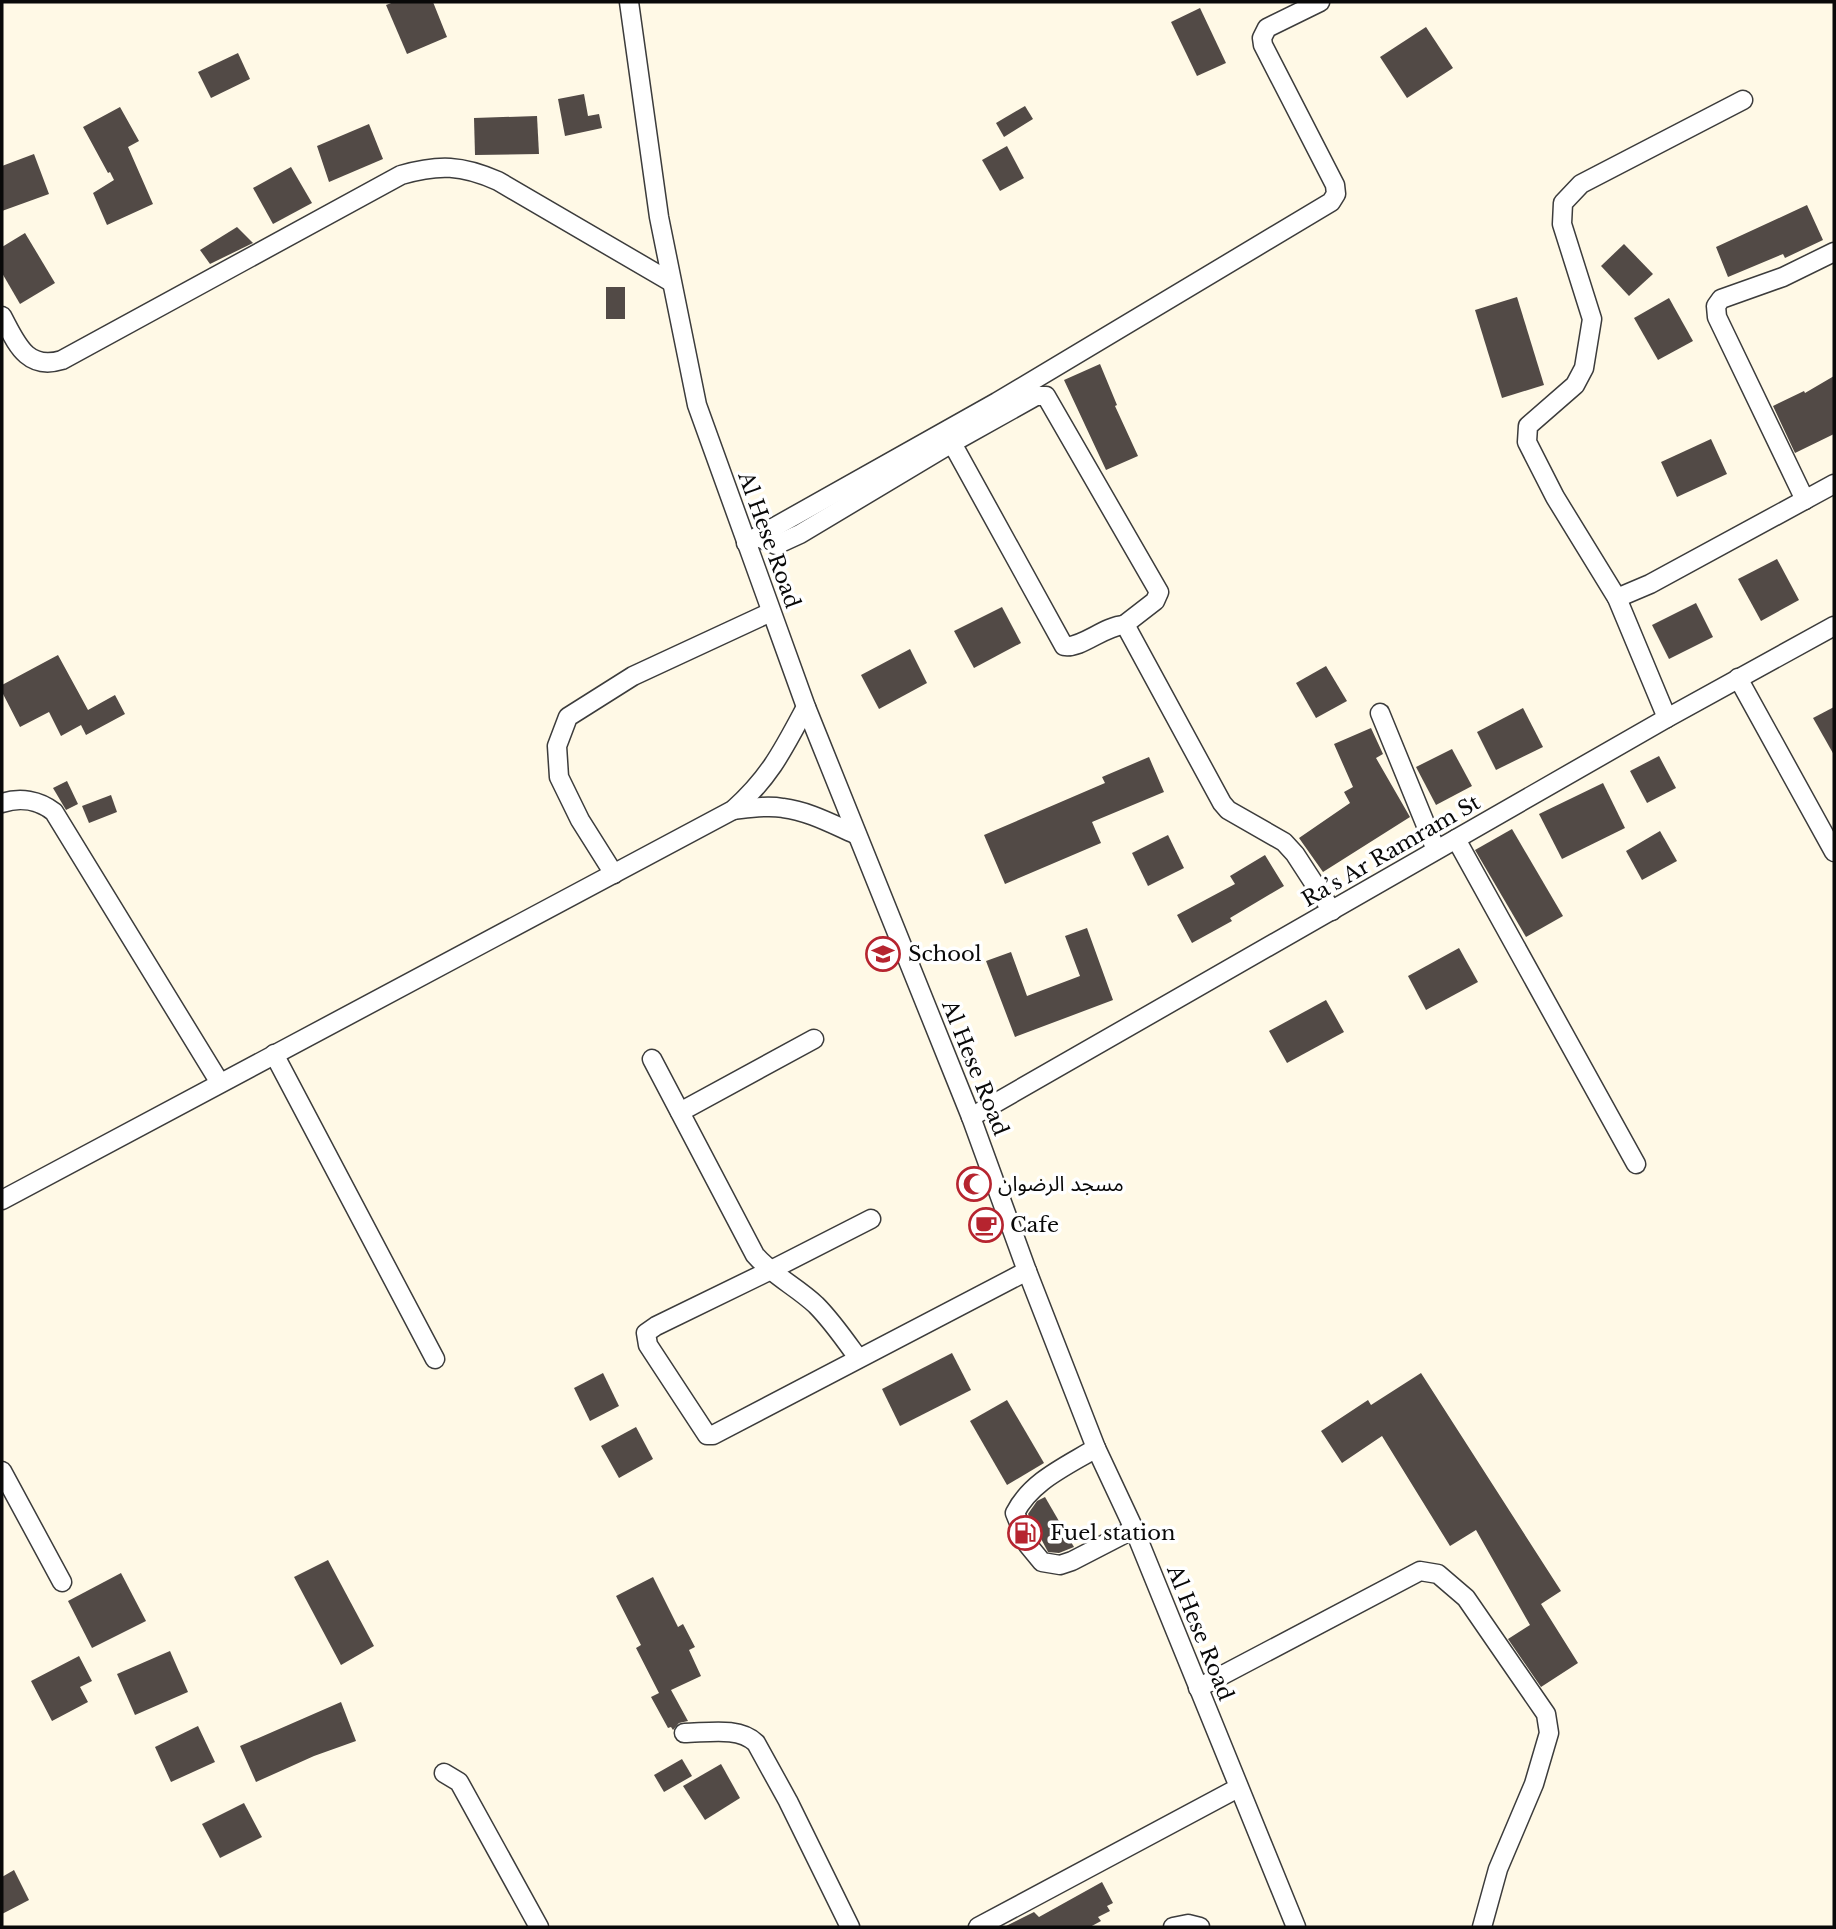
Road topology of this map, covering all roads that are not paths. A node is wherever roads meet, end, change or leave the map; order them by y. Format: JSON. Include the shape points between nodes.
{"nodes":[{"id":1,"x":629,"y":2,"type":"edge"},
{"id":2,"x":1320,"y":2,"type":"edge"},
{"id":3,"x":1743,"y":100,"type":"dead end"},
{"id":4,"x":1834,"y":252,"type":"edge"},
{"id":5,"x":671,"y":282,"type":"junction"},
{"id":6,"x":2,"y":316,"type":"edge"},
{"id":7,"x":1001,"y":407,"type":"junction"},
{"id":8,"x":952,"y":443,"type":"junction"},
{"id":9,"x":1834,"y":484,"type":"edge"},
{"id":10,"x":1805,"y":500,"type":"junction"},
{"id":11,"x":752,"y":540,"type":"junction"},
{"id":12,"x":1617,"y":598,"type":"junction"},
{"id":13,"x":771,"y":612,"type":"junction"},
{"id":14,"x":1124,"y":625,"type":"junction"},
{"id":15,"x":1834,"y":626,"type":"edge"},
{"id":16,"x":1738,"y":678,"type":"junction"},
{"id":17,"x":806,"y":707,"type":"junction"},
{"id":18,"x":1380,"y":713,"type":"dead end"},
{"id":19,"x":1667,"y":718,"type":"junction"},
{"id":20,"x":2,"y":803,"type":"edge"},
{"id":21,"x":733,"y":810,"type":"junction"},
{"id":22,"x":855,"y":834,"type":"junction"},
{"id":23,"x":1456,"y":839,"type":"junction"},
{"id":24,"x":1436,"y":850,"type":"junction"},
{"id":25,"x":1834,"y":852,"type":"edge"},
{"id":26,"x":614,"y":874,"type":"junction"},
{"id":27,"x":1332,"y":911,"type":"junction"},
{"id":28,"x":814,"y":1039,"type":"dead end"},
{"id":29,"x":274,"y":1054,"type":"junction"},
{"id":30,"x":652,"y":1059,"type":"dead end"},
{"id":31,"x":220,"y":1083,"type":"junction"},
{"id":32,"x":680,"y":1112,"type":"junction"},
{"id":33,"x":971,"y":1117,"type":"junction"},
{"id":34,"x":1636,"y":1164,"type":"dead end"},
{"id":35,"x":2,"y":1200,"type":"edge"},
{"id":36,"x":871,"y":1219,"type":"dead end"},
{"id":37,"x":771,"y":1270,"type":"junction"},
{"id":38,"x":1027,"y":1271,"type":"junction"},
{"id":39,"x":435,"y":1359,"type":"dead end"},
{"id":40,"x":858,"y":1359,"type":"junction"},
{"id":41,"x":1096,"y":1448,"type":"junction"},
{"id":42,"x":2,"y":1471,"type":"edge"},
{"id":43,"x":1134,"y":1529,"type":"junction"},
{"id":44,"x":62,"y":1582,"type":"dead end"},
{"id":45,"x":1198,"y":1688,"type":"junction"},
{"id":46,"x":684,"y":1733,"type":"dead end"},
{"id":47,"x":444,"y":1773,"type":"dead end"},
{"id":48,"x":1238,"y":1788,"type":"junction"},
{"id":49,"x":539,"y":1927,"type":"edge"},
{"id":50,"x":850,"y":1927,"type":"edge"},
{"id":51,"x":978,"y":1927,"type":"edge"},
{"id":52,"x":1173,"y":1927,"type":"edge"},
{"id":53,"x":1200,"y":1927,"type":"edge"},
{"id":54,"x":1296,"y":1927,"type":"edge"},
{"id":55,"x":1482,"y":1927,"type":"edge"}],
"edges":[{"from":1,"to":5,"type":"street","name":"Al Hese Road"},
{"from":2,"to":7,"type":"street","via":[[1267,28],[1262,38],[1335,185],[1331,202]]},
{"from":3,"to":12,"type":"street","via":[[1581,184],[1563,203],[1562,224],[1592,319],[1584,368],[1575,385],[1528,426],[1527,442]]},
{"from":4,"to":10,"type":"street","via":[[1721,299],[1716,312]]},
{"from":5,"to":6,"type":"street","via":[[498,181],[475,171],[425,168],[401,175],[62,360],[44,363],[28,357]]},
{"from":5,"to":11,"type":"street","name":"Al Hese Road","via":[[697,405]]},
{"from":7,"to":8,"type":"street"},
{"from":7,"to":11,"type":"street"},
{"from":7,"to":14,"type":"street","via":[[1046,396],[1150,573],[1159,592],[1155,601]]},
{"from":8,"to":11,"type":"street","via":[[800,534],[776,545]]},
{"from":8,"to":14,"type":"street","via":[[1064,646]]},
{"from":9,"to":10,"type":"street"},
{"from":10,"to":12,"type":"street"},
{"from":11,"to":13,"type":"street","name":"Al Hese Road"},
{"from":12,"to":19,"type":"street"},
{"from":13,"to":17,"type":"street","name":"Al Hese Road"},
{"from":13,"to":26,"type":"street","via":[[633,676],[568,717],[557,746],[559,778]]},
{"from":14,"to":27,"type":"street","via":[[1222,803],[1284,842]]},
{"from":15,"to":16,"type":"street","name":"Ra’s Ar Ramram St"},
{"from":16,"to":19,"type":"street","name":"Ra’s Ar Ramram St"},
{"from":16,"to":25,"type":"street"},
{"from":17,"to":21,"type":"street","via":[[774,765]]},
{"from":17,"to":22,"type":"street","name":"Al Hese Road"},
{"from":18,"to":24,"type":"street"},
{"from":19,"to":23,"type":"street","name":"Ra’s Ar Ramram St"},
{"from":20,"to":31,"type":"street","via":[[29,801],[54,812]]},
{"from":21,"to":22,"type":"street","via":[[783,808]]},
{"from":21,"to":26,"type":"street"},
{"from":22,"to":33,"type":"street","name":"Al Hese Road"},
{"from":23,"to":24,"type":"street","name":"Ra’s Ar Ramram St"},
{"from":23,"to":34,"type":"street"},
{"from":24,"to":27,"type":"street","name":"Ra’s Ar Ramram St"},
{"from":26,"to":29,"type":"street"},
{"from":27,"to":33,"type":"street","name":"Ra’s Ar Ramram St"},
{"from":28,"to":32,"type":"street"},
{"from":29,"to":31,"type":"street"},
{"from":29,"to":39,"type":"street"},
{"from":30,"to":32,"type":"street"},
{"from":31,"to":35,"type":"street"},
{"from":32,"to":37,"type":"street","via":[[755,1255]]},
{"from":33,"to":38,"type":"street","name":"Al Hese Road"},
{"from":36,"to":37,"type":"street"},
{"from":37,"to":40,"type":"street","via":[[815,1304]]},
{"from":37,"to":40,"type":"street","via":[[646,1333],[648,1345],[704,1432],[713,1435]]},
{"from":38,"to":40,"type":"street"},
{"from":38,"to":41,"type":"street","name":"Al Hese Road"},
{"from":41,"to":43,"type":"street","name":"Al Hese Road"},
{"from":41,"to":43,"type":"street","via":[[1041,1482],[1021,1501],[1015,1513],[1028,1545],[1042,1562],[1060,1565]]},
{"from":42,"to":44,"type":"street"},
{"from":43,"to":45,"type":"street","name":"Al Hese Road"},
{"from":45,"to":48,"type":"street","name":"Al Hese Road"},
{"from":45,"to":55,"type":"street","via":[[1419,1571],[1438,1574],[1466,1598],[1525,1682],[1546,1714],[1549,1733],[1534,1784],[1498,1869]]},
{"from":46,"to":50,"type":"street","via":[[737,1732],[755,1743]]},
{"from":47,"to":49,"type":"street","via":[[459,1782]]},
{"from":48,"to":51,"type":"street"},
{"from":48,"to":54,"type":"street","name":"Al Hese Road"},
{"from":52,"to":53,"type":"street"}]}
